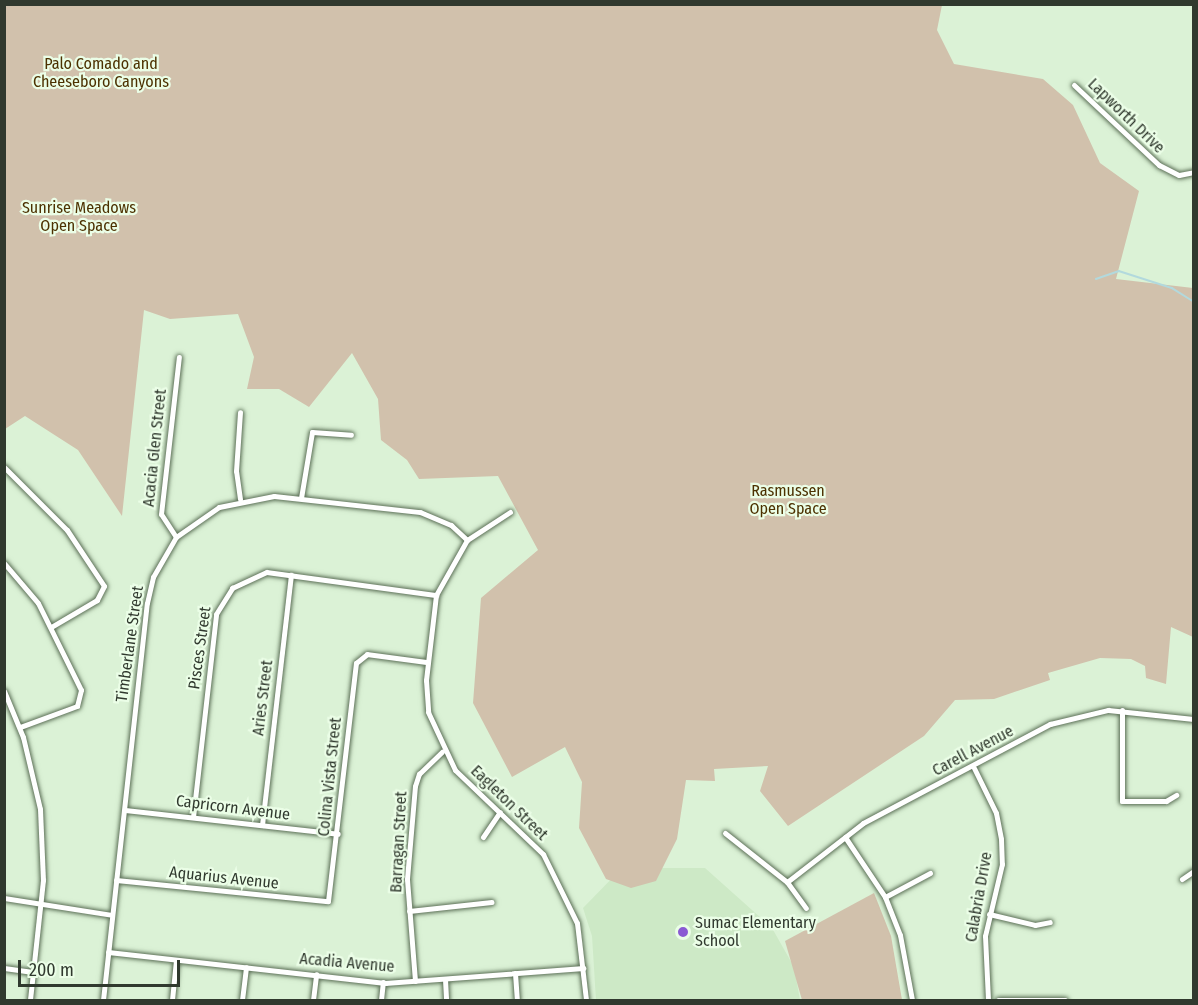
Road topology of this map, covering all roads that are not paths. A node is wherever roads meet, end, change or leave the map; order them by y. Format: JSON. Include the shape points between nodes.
{"nodes":[{"id":1,"x":1074,"y":85,"type":"dead end"},
{"id":2,"x":1194,"y":172,"type":"edge"},
{"id":3,"x":178,"y":357,"type":"dead end"},
{"id":4,"x":240,"y":412,"type":"dead end"},
{"id":5,"x":351,"y":435,"type":"dead end"},
{"id":6,"x":4,"y":467,"type":"edge"},
{"id":7,"x":301,"y":498,"type":"junction"},
{"id":8,"x":240,"y":499,"type":"junction"},
{"id":9,"x":510,"y":512,"type":"dead end"},
{"id":10,"x":176,"y":537,"type":"junction"},
{"id":11,"x":467,"y":540,"type":"junction"},
{"id":12,"x":4,"y":563,"type":"edge"},
{"id":13,"x":291,"y":575,"type":"junction"},
{"id":14,"x":436,"y":595,"type":"junction"},
{"id":15,"x":51,"y":627,"type":"junction"},
{"id":16,"x":427,"y":662,"type":"junction"},
{"id":17,"x":4,"y":691,"type":"edge"},
{"id":18,"x":1122,"y":710,"type":"junction"},
{"id":19,"x":1194,"y":719,"type":"edge"},
{"id":20,"x":20,"y":727,"type":"junction"},
{"id":21,"x":442,"y":752,"type":"junction"},
{"id":22,"x":974,"y":768,"type":"junction"},
{"id":23,"x":1176,"y":795,"type":"dead end"},
{"id":24,"x":124,"y":810,"type":"junction"},
{"id":25,"x":500,"y":812,"type":"junction"},
{"id":26,"x":193,"y":817,"type":"junction"},
{"id":27,"x":262,"y":825,"type":"junction"},
{"id":28,"x":725,"y":833,"type":"dead end"},
{"id":29,"x":338,"y":834,"type":"junction"},
{"id":30,"x":483,"y":837,"type":"dead end"},
{"id":31,"x":846,"y":837,"type":"junction"},
{"id":32,"x":1194,"y":871,"type":"edge"},
{"id":33,"x":930,"y":873,"type":"dead end"},
{"id":34,"x":1182,"y":879,"type":"dead end"},
{"id":35,"x":116,"y":880,"type":"junction"},
{"id":36,"x":788,"y":882,"type":"junction"},
{"id":37,"x":885,"y":897,"type":"junction"},
{"id":38,"x":4,"y":898,"type":"edge"},
{"id":39,"x":328,"y":901,"type":"joint"},
{"id":40,"x":492,"y":902,"type":"dead end"},
{"id":41,"x":40,"y":905,"type":"junction"},
{"id":42,"x":806,"y":908,"type":"dead end"},
{"id":43,"x":409,"y":911,"type":"junction"},
{"id":44,"x":988,"y":914,"type":"junction"},
{"id":45,"x":112,"y":915,"type":"junction"},
{"id":46,"x":1050,"y":922,"type":"dead end"},
{"id":47,"x":108,"y":952,"type":"junction"},
{"id":48,"x":176,"y":960,"type":"junction"},
{"id":49,"x":246,"y":967,"type":"junction"},
{"id":50,"x":4,"y":968,"type":"edge"},
{"id":51,"x":583,"y":968,"type":"junction"},
{"id":52,"x":33,"y":972,"type":"junction"},
{"id":53,"x":514,"y":973,"type":"junction"},
{"id":54,"x":316,"y":974,"type":"junction"},
{"id":55,"x":445,"y":979,"type":"junction"},
{"id":56,"x":415,"y":981,"type":"junction"},
{"id":57,"x":383,"y":982,"type":"junction"},
{"id":58,"x":30,"y":1000,"type":"edge"},
{"id":59,"x":103,"y":1000,"type":"edge"},
{"id":60,"x":172,"y":1000,"type":"edge"},
{"id":61,"x":242,"y":1000,"type":"edge"},
{"id":62,"x":313,"y":1000,"type":"edge"},
{"id":63,"x":381,"y":1000,"type":"edge"},
{"id":64,"x":446,"y":1000,"type":"edge"},
{"id":65,"x":517,"y":1000,"type":"edge"},
{"id":66,"x":586,"y":1000,"type":"edge"},
{"id":67,"x":912,"y":1000,"type":"edge"},
{"id":68,"x":988,"y":1000,"type":"edge"},
{"id":69,"x":998,"y":1000,"type":"edge"},
{"id":70,"x":1029,"y":1000,"type":"edge"},
{"id":71,"x":1065,"y":1000,"type":"edge"}],
"edges":[{"from":1,"to":2,"type":"street","name":"Lapworth Drive","via":[[1159,165],[1179,175]]},
{"from":3,"to":10,"type":"street","name":"Acacia Glen Street","via":[[161,514]]},
{"from":4,"to":8,"type":"street","via":[[236,471]]},
{"from":5,"to":7,"type":"street","via":[[312,432]]},
{"from":6,"to":15,"type":"street","via":[[67,530],[104,586],[97,600]]},
{"from":7,"to":8,"type":"street","name":"Timberlane Street"},
{"from":7,"to":11,"type":"street","name":"Timberlane Street","via":[[420,512],[451,525]]},
{"from":8,"to":10,"type":"street","name":"Timberlane Street","via":[[196,518]]},
{"from":9,"to":11,"type":"street","name":"Eagleton Street"},
{"from":10,"to":24,"type":"street","name":"Timberlane Street","via":[[153,577],[147,603]]},
{"from":11,"to":14,"type":"street","name":"Eagleton Street"},
{"from":12,"to":15,"type":"street"},
{"from":13,"to":14,"type":"street","name":"Pisces Street"},
{"from":13,"to":26,"type":"street","name":"Pisces Street","via":[[256,573],[220,602]]},
{"from":13,"to":27,"type":"street","name":"Aries Street"},
{"from":14,"to":16,"type":"street","name":"Eagleton Street"},
{"from":15,"to":20,"type":"street","via":[[81,690],[80,703]]},
{"from":16,"to":21,"type":"street","name":"Eagleton Street","via":[[428,712]]},
{"from":16,"to":29,"type":"street","name":"Colina Vista Street","via":[[359,656]]},
{"from":17,"to":20,"type":"street"},
{"from":18,"to":19,"type":"street","name":"Carell Avenue"},
{"from":18,"to":22,"type":"street","name":"Carell Avenue","via":[[1071,716]]},
{"from":18,"to":23,"type":"street","via":[[1122,801],[1156,802]]},
{"from":20,"to":41,"type":"street","via":[[40,809]]},
{"from":21,"to":25,"type":"street","name":"Eagleton Street"},
{"from":21,"to":43,"type":"street","name":"Barragan Street","via":[[424,768],[415,786]]},
{"from":22,"to":31,"type":"street","name":"Carell Avenue","via":[[898,803]]},
{"from":22,"to":44,"type":"street","name":"Calabria Drive","via":[[993,804],[1001,839],[1002,864]]},
{"from":24,"to":26,"type":"street","name":"Capricorn Avenue"},
{"from":24,"to":35,"type":"street","name":"Timberlane Street"},
{"from":25,"to":30,"type":"street"},
{"from":25,"to":51,"type":"street","name":"Eagleton Street","via":[[543,854],[577,923]]},
{"from":26,"to":27,"type":"street","name":"Capricorn Avenue"},
{"from":27,"to":29,"type":"street","name":"Capricorn Avenue"},
{"from":28,"to":36,"type":"street"},
{"from":29,"to":39,"type":"street","name":"Colina Vista Street"},
{"from":31,"to":36,"type":"street","name":"Carell Avenue"},
{"from":31,"to":37,"type":"street"},
{"from":32,"to":34,"type":"street"},
{"from":33,"to":37,"type":"street"},
{"from":35,"to":39,"type":"street","name":"Aquarius Avenue"},
{"from":35,"to":45,"type":"street","name":"Timberlane Street"},
{"from":36,"to":42,"type":"street"},
{"from":37,"to":67,"type":"street","via":[[900,935]]},
{"from":38,"to":41,"type":"street"},
{"from":40,"to":43,"type":"street"},
{"from":41,"to":45,"type":"street"},
{"from":41,"to":52,"type":"street"},
{"from":43,"to":56,"type":"street","name":"Barragan Street"},
{"from":44,"to":46,"type":"street","via":[[1035,925]]},
{"from":44,"to":68,"type":"street","name":"Calabria Drive","via":[[984,952]]},
{"from":45,"to":47,"type":"street","name":"Timberlane Street"},
{"from":47,"to":48,"type":"street","name":"Acadia Avenue"},
{"from":47,"to":59,"type":"street","name":"Timberlane Street"},
{"from":48,"to":49,"type":"street","name":"Acadia Avenue"},
{"from":48,"to":60,"type":"street"},
{"from":49,"to":54,"type":"street","name":"Acadia Avenue"},
{"from":49,"to":61,"type":"street"},
{"from":50,"to":52,"type":"street"},
{"from":51,"to":53,"type":"street","name":"Acadia Avenue"},
{"from":51,"to":66,"type":"street","name":"Eagleton Street"},
{"from":52,"to":58,"type":"street"},
{"from":53,"to":55,"type":"street","name":"Acadia Avenue"},
{"from":53,"to":65,"type":"street"},
{"from":54,"to":57,"type":"street","name":"Acadia Avenue"},
{"from":54,"to":62,"type":"street"},
{"from":55,"to":56,"type":"street","name":"Acadia Avenue"},
{"from":55,"to":64,"type":"street"},
{"from":56,"to":57,"type":"street","name":"Acadia Avenue"},
{"from":57,"to":63,"type":"street"},
{"from":69,"to":70,"type":"street"},
{"from":70,"to":71,"type":"street"}]}
